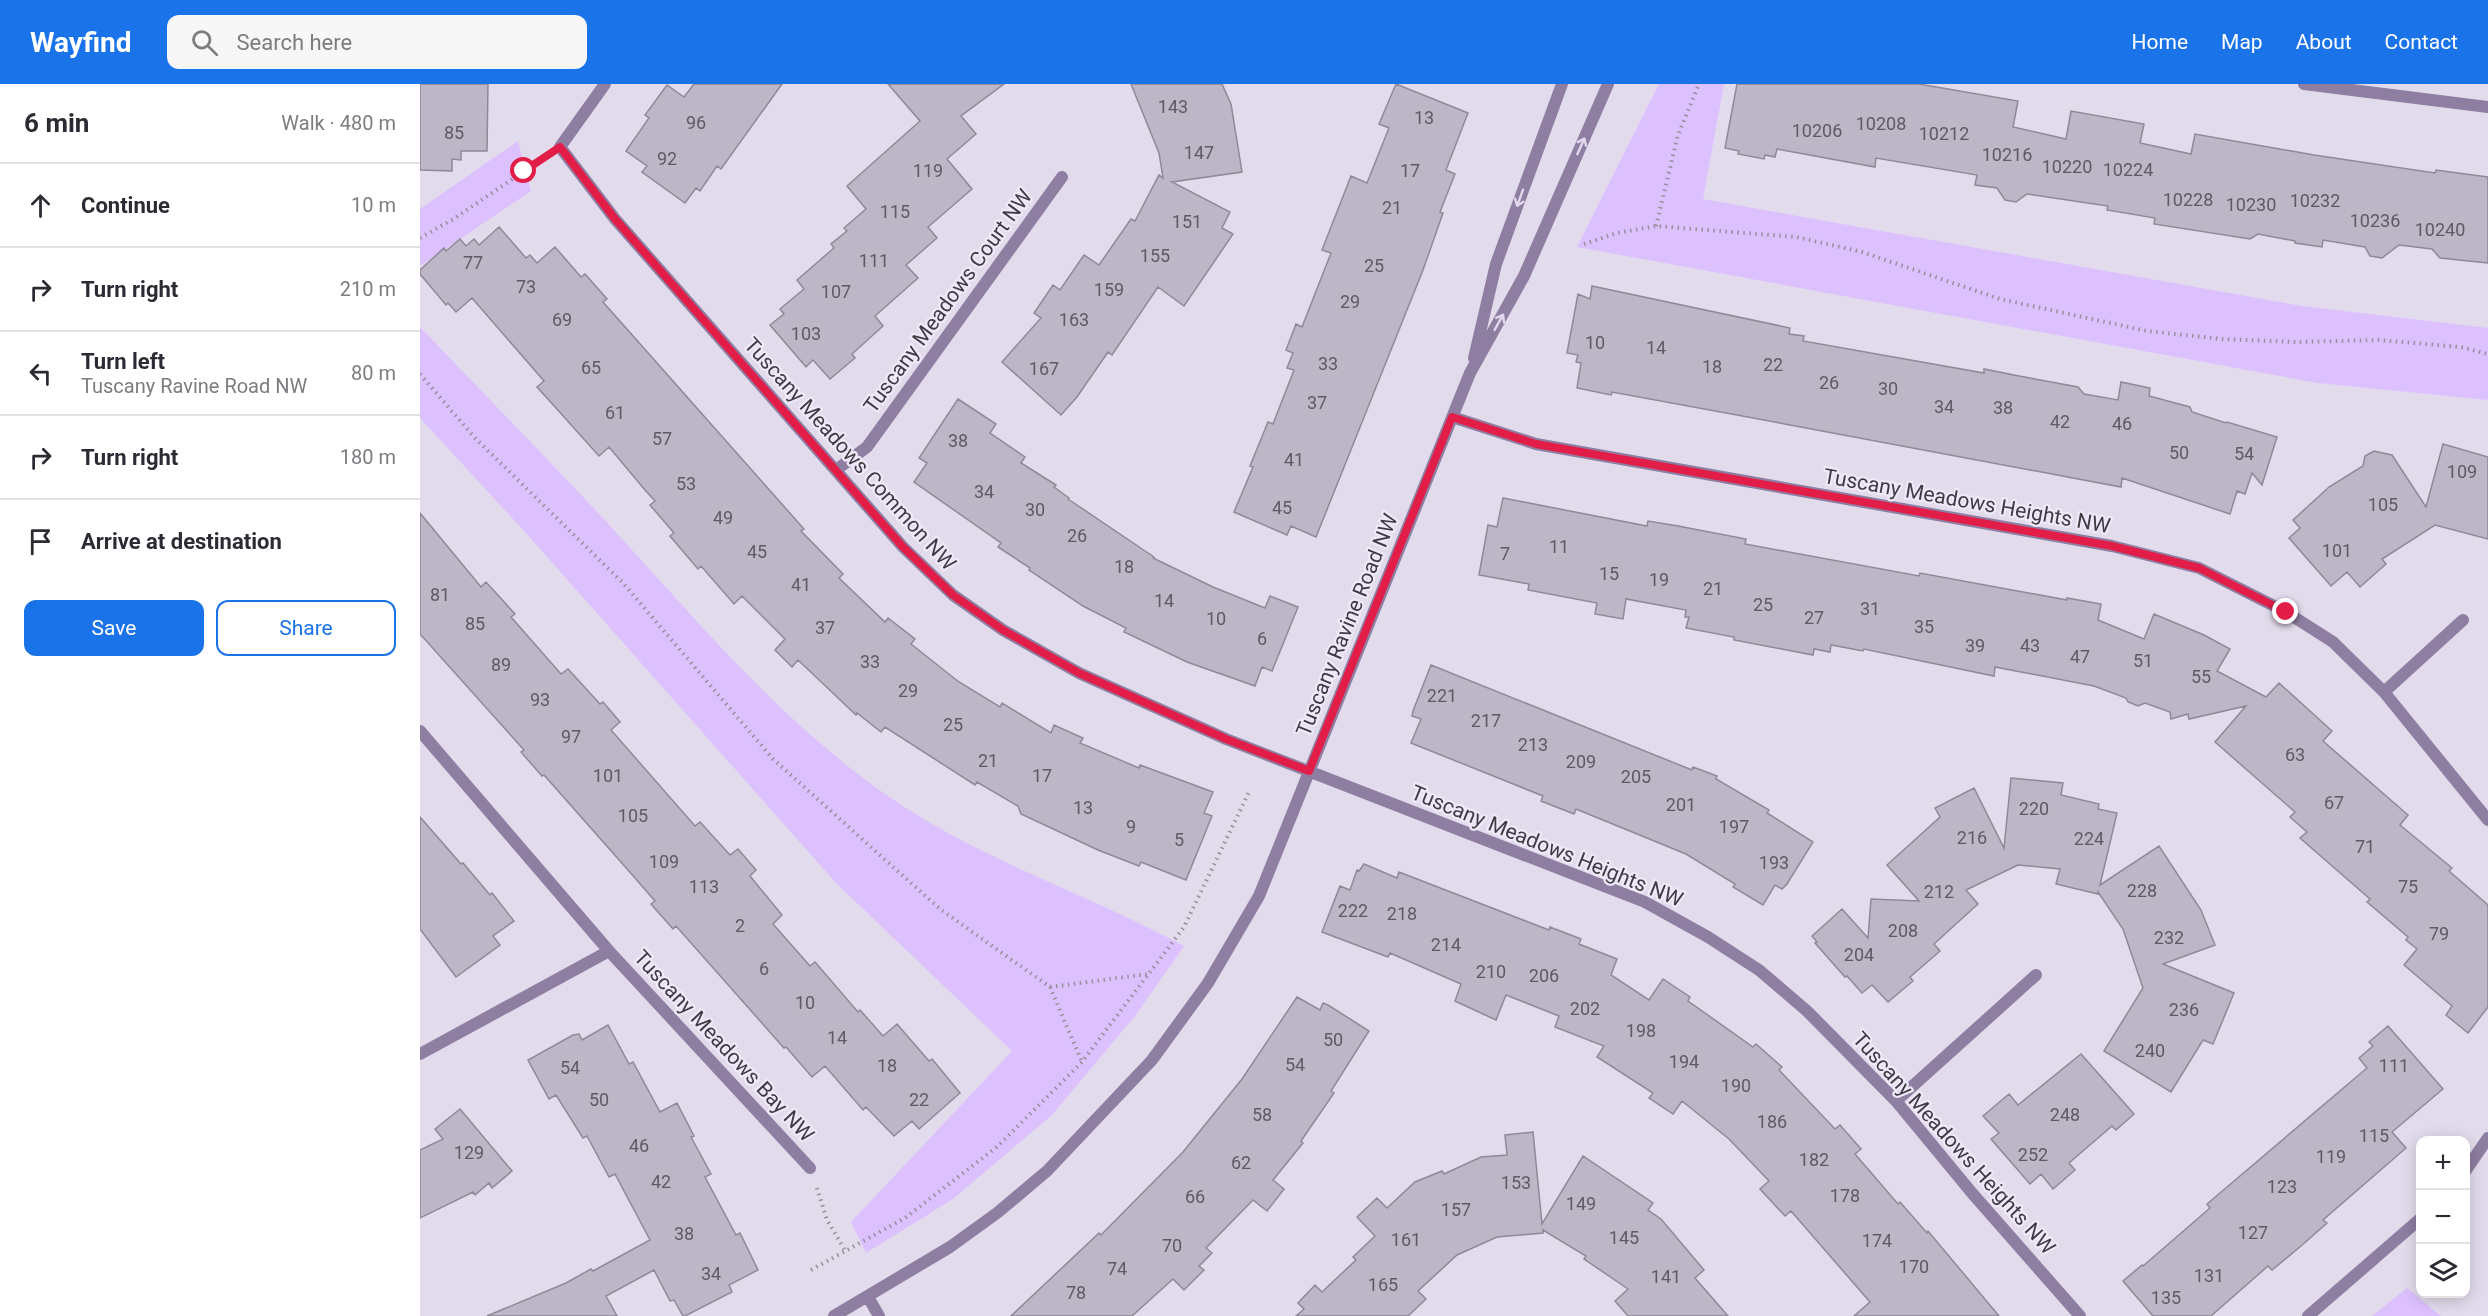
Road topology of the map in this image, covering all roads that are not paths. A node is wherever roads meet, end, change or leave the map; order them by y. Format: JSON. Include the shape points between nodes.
{"nodes":[{"id":1,"x":604,"y":84,"type":"edge"},
{"id":2,"x":1562,"y":84,"type":"edge"},
{"id":3,"x":1608,"y":84,"type":"edge"},
{"id":4,"x":2304,"y":84,"type":"edge"},
{"id":5,"x":2488,"y":107,"type":"edge"},
{"id":6,"x":1062,"y":177,"type":"dead end"},
{"id":7,"x":1470,"y":374,"type":"junction"},
{"id":8,"x":1452,"y":417,"type":"junction"},
{"id":9,"x":836,"y":470,"type":"junction"},
{"id":10,"x":2463,"y":620,"type":"dead end"},
{"id":11,"x":2384,"y":692,"type":"junction"},
{"id":12,"x":420,"y":731,"type":"edge"},
{"id":13,"x":1309,"y":771,"type":"junction"},
{"id":14,"x":2488,"y":820,"type":"edge"},
{"id":15,"x":609,"y":951,"type":"junction"},
{"id":16,"x":2036,"y":975,"type":"dead end"},
{"id":17,"x":420,"y":1054,"type":"edge"},
{"id":18,"x":1896,"y":1101,"type":"junction"},
{"id":19,"x":2488,"y":1138,"type":"edge"},
{"id":20,"x":2470,"y":1164,"type":"edge"},
{"id":21,"x":810,"y":1168,"type":"road end"},
{"id":22,"x":2416,"y":1223,"type":"edge"},
{"id":23,"x":868,"y":1297,"type":"junction"},
{"id":24,"x":834,"y":1316,"type":"edge"},
{"id":25,"x":879,"y":1316,"type":"edge"},
{"id":26,"x":2080,"y":1316,"type":"edge"},
{"id":27,"x":2308,"y":1316,"type":"edge"}],
"edges":[{"from":1,"to":9,"type":"street","name":"Tuscany Meadows Common NW","via":[[560,147],[615,219]]},
{"from":2,"to":7,"type":"street","name":"Tuscany Ravine Road NW","one_way":true,"via":[[1496,264]]},
{"from":7,"to":3,"type":"street","name":"Tuscany Ravine Road NW","one_way":true,"via":[[1524,276]]},
{"from":4,"to":5,"type":"street"},
{"from":6,"to":9,"type":"street","name":"Tuscany Meadows Court NW","via":[[867,447]]},
{"from":7,"to":8,"type":"street","name":"Tuscany Ravine Road NW"},
{"from":8,"to":11,"type":"street","name":"Tuscany Meadows Heights NW","via":[[1536,444],[2112,546],[2199,568],[2286,612],[2333,642]]},
{"from":8,"to":13,"type":"street","name":"Tuscany Ravine Road NW"},
{"from":9,"to":13,"type":"street","name":"Tuscany Meadows Common NW","via":[[903,547],[953,595],[1003,630],[1079,673],[1226,739]]},
{"from":10,"to":11,"type":"street"},
{"from":11,"to":14,"type":"street","name":"Tuscany Meadows Heights NW"},
{"from":12,"to":15,"type":"street","name":"Tuscany Meadows Bay NW"},
{"from":13,"to":18,"type":"street","name":"Tuscany Meadows Heights NW","via":[[1645,902],[1708,937],[1759,970],[1808,1011]]},
{"from":13,"to":23,"type":"street","name":"Tuscany Ravine Road NW","via":[[1259,896],[1208,983],[1152,1060],[1068,1151],[997,1213]]},
{"from":15,"to":17,"type":"street"},
{"from":15,"to":21,"type":"street","name":"Tuscany Meadows Bay NW"},
{"from":16,"to":18,"type":"street"},
{"from":18,"to":26,"type":"street","name":"Tuscany Meadows Heights NW"},
{"from":19,"to":20,"type":"street"},
{"from":22,"to":27,"type":"street"},
{"from":23,"to":24,"type":"street","name":"Tuscany Ravine Road NW"},
{"from":23,"to":25,"type":"street"}]}
